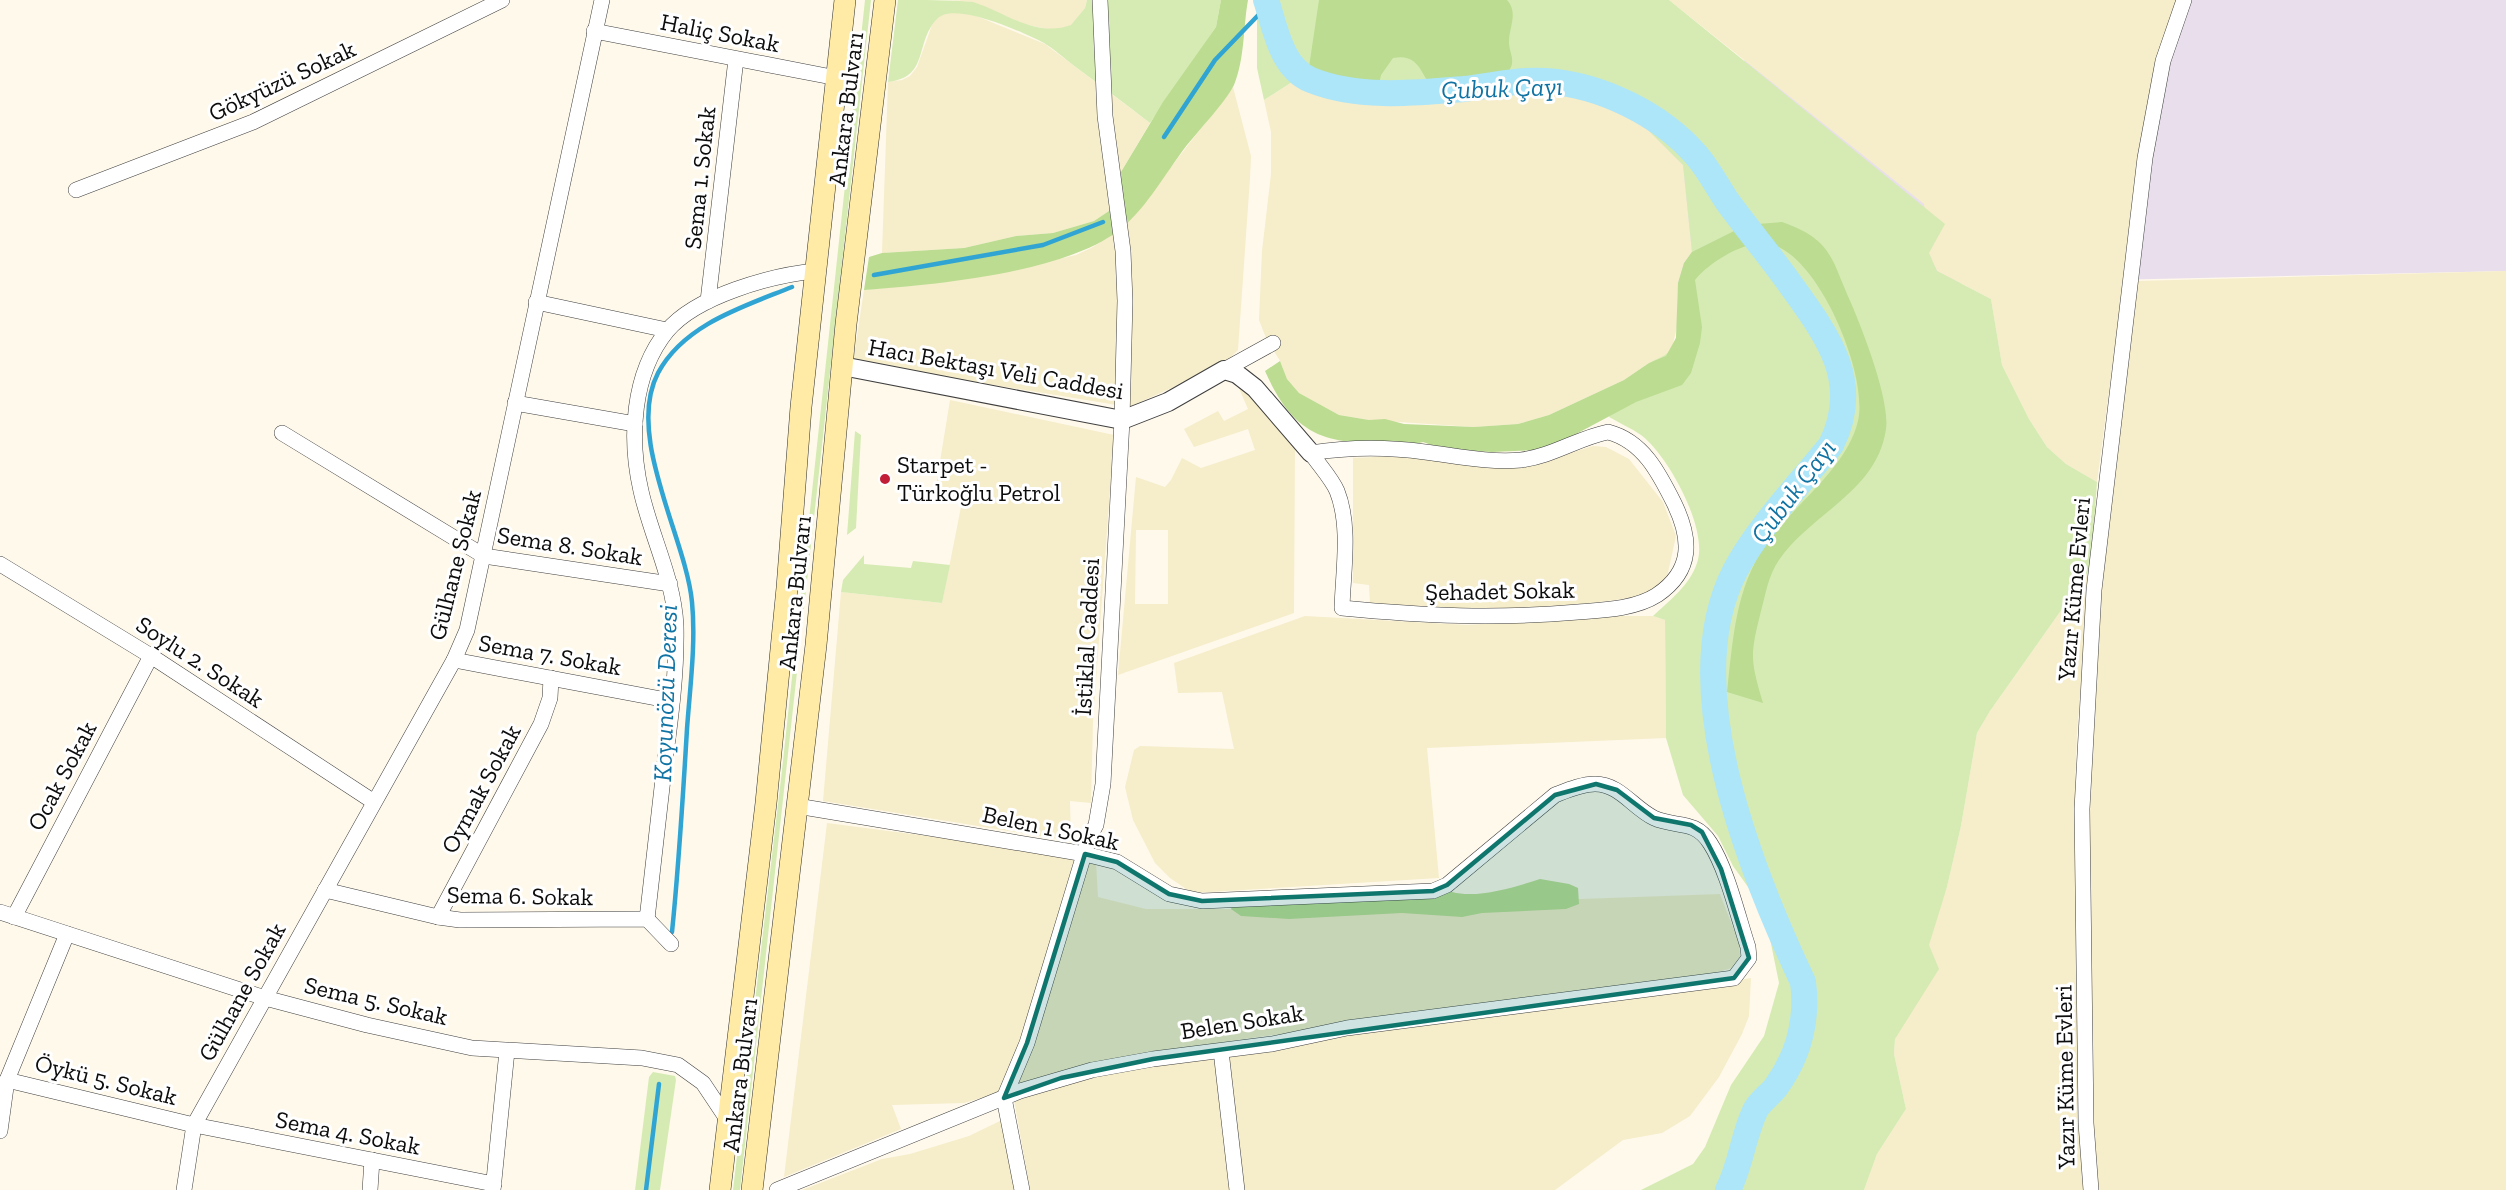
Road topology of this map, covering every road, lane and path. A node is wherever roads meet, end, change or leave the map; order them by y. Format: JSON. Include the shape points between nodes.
{"nodes":[{"id":1,"x":502,"y":0,"type":"edge"},
{"id":2,"x":602,"y":0,"type":"edge"},
{"id":3,"x":845,"y":0,"type":"edge"},
{"id":4,"x":885,"y":0,"type":"edge"},
{"id":5,"x":1100,"y":0,"type":"edge"},
{"id":6,"x":2184,"y":0,"type":"edge"},
{"id":7,"x":594,"y":31,"type":"junction"},
{"id":8,"x":736,"y":59,"type":"junction"},
{"id":9,"x":837,"y":78,"type":"junction"},
{"id":10,"x":76,"y":190,"type":"dead end"},
{"id":11,"x":816,"y":271,"type":"junction"},
{"id":12,"x":708,"y":301,"type":"junction"},
{"id":13,"x":536,"y":303,"type":"junction"},
{"id":14,"x":668,"y":330,"type":"junction"},
{"id":15,"x":1273,"y":343,"type":"dead end"},
{"id":16,"x":842,"y":366,"type":"junction"},
{"id":17,"x":1224,"y":370,"type":"junction"},
{"id":18,"x":515,"y":403,"type":"junction"},
{"id":19,"x":1122,"y":420,"type":"junction"},
{"id":20,"x":635,"y":424,"type":"junction"},
{"id":21,"x":282,"y":433,"type":"dead end"},
{"id":22,"x":1311,"y":453,"type":"junction"},
{"id":23,"x":484,"y":556,"type":"junction"},
{"id":24,"x":0,"y":564,"type":"edge"},
{"id":25,"x":670,"y":584,"type":"junction"},
{"id":26,"x":151,"y":656,"type":"junction"},
{"id":27,"x":454,"y":660,"type":"junction"},
{"id":28,"x":551,"y":678,"type":"junction"},
{"id":29,"x":672,"y":701,"type":"junction"},
{"id":30,"x":374,"y":802,"type":"junction"},
{"id":31,"x":797,"y":806,"type":"junction"},
{"id":32,"x":1085,"y":854,"type":"junction"},
{"id":33,"x":325,"y":890,"type":"junction"},
{"id":34,"x":7,"y":915,"type":"edge"},
{"id":35,"x":438,"y":917,"type":"junction"},
{"id":36,"x":647,"y":919,"type":"junction"},
{"id":37,"x":67,"y":934,"type":"junction"},
{"id":38,"x":671,"y":944,"type":"dead end"},
{"id":39,"x":1734,"y":978,"type":"joint"},
{"id":40,"x":265,"y":998,"type":"junction"},
{"id":41,"x":507,"y":1051,"type":"junction"},
{"id":42,"x":1221,"y":1051,"type":"junction"},
{"id":43,"x":7,"y":1080,"type":"junction"},
{"id":44,"x":1004,"y":1098,"type":"junction"},
{"id":45,"x":729,"y":1122,"type":"junction"},
{"id":46,"x":194,"y":1125,"type":"junction"},
{"id":47,"x":0,"y":1131,"type":"edge"},
{"id":48,"x":372,"y":1160,"type":"junction"},
{"id":49,"x":494,"y":1187,"type":"edge"},
{"id":50,"x":184,"y":1190,"type":"edge"},
{"id":51,"x":370,"y":1190,"type":"edge"},
{"id":52,"x":720,"y":1190,"type":"edge"},
{"id":53,"x":752,"y":1190,"type":"edge"},
{"id":54,"x":777,"y":1190,"type":"edge"},
{"id":55,"x":1022,"y":1190,"type":"edge"},
{"id":56,"x":1237,"y":1190,"type":"edge"},
{"id":57,"x":2091,"y":1190,"type":"edge"}],
"edges":[{"from":1,"to":10,"type":"street","name":"Gökyüzü Sokak","via":[[253,122]]},
{"from":2,"to":7,"type":"street","name":"Gülhane Sokak"},
{"from":3,"to":9,"type":"main road","name":"Ankara Bulvarı"},
{"from":4,"to":16,"type":"main road","name":"Ankara Bulvarı"},
{"from":5,"to":19,"type":"street","name":"İstiklal Caddesi","via":[[1106,116],[1125,301]]},
{"from":6,"to":57,"type":"street","name":"Yazır Küme Evleri","via":[[2163,61],[2145,158],[2094,590],[2082,809],[2086,1123]]},
{"from":7,"to":8,"type":"street","name":"Haliç Sokak"},
{"from":7,"to":13,"type":"street","name":"Gülhane Sokak"},
{"from":8,"to":9,"type":"street","name":"Haliç Sokak"},
{"from":8,"to":12,"type":"street","name":"Sema 1. Sokak"},
{"from":9,"to":11,"type":"main road","name":"Ankara Bulvarı"},
{"from":11,"to":12,"type":"street","via":[[759,281]]},
{"from":11,"to":45,"type":"main road","name":"Ankara Bulvarı","via":[[766,803]]},
{"from":12,"to":14,"type":"street"},
{"from":13,"to":14,"type":"street"},
{"from":13,"to":18,"type":"street","name":"Gülhane Sokak"},
{"from":14,"to":20,"type":"street","via":[[642,379]]},
{"from":15,"to":17,"type":"street"},
{"from":16,"to":19,"type":"street","name":"Hacı Bektaşı Veli Caddesi"},
{"from":16,"to":31,"type":"main road","name":"Ankara Bulvarı"},
{"from":17,"to":19,"type":"street","name":"Hacı Bektaşı Veli Caddesi","via":[[1168,402]]},
{"from":17,"to":22,"type":"street","via":[[1237,374],[1255,388]]},
{"from":18,"to":20,"type":"street"},
{"from":18,"to":23,"type":"street","name":"Gülhane Sokak"},
{"from":19,"to":32,"type":"street","name":"İstiklal Caddesi","via":[[1103,784],[1096,825]]},
{"from":20,"to":25,"type":"street","via":[[640,487]]},
{"from":21,"to":23,"type":"street","name":"Sema 8. Sokak"},
{"from":22,"to":22,"type":"street","name":"Şehadet Sokak","via":[[1337,490],[1340,503],[1344,535],[1342,608],[1459,618],[1609,609],[1657,595],[1682,565],[1688,539],[1675,506],[1642,451],[1619,435],[1593,435],[1552,453],[1521,460],[1389,449],[1347,448]]},
{"from":23,"to":25,"type":"street","name":"Sema 8. Sokak"},
{"from":23,"to":27,"type":"street","name":"Gülhane Sokak","via":[[467,630]]},
{"from":24,"to":26,"type":"street","name":"Soylu 2. Sokak"},
{"from":25,"to":29,"type":"street","via":[[676,656]]},
{"from":26,"to":30,"type":"street","name":"Soylu 2. Sokak"},
{"from":26,"to":34,"type":"street","name":"Ocak Sokak"},
{"from":27,"to":28,"type":"street","name":"Sema 7. Sokak"},
{"from":27,"to":30,"type":"street","name":"Gülhane Sokak"},
{"from":28,"to":29,"type":"street","name":"Sema 7. Sokak"},
{"from":28,"to":35,"type":"street","name":"Oymak Sokak","via":[[550,698],[541,724]]},
{"from":29,"to":36,"type":"street"},
{"from":30,"to":33,"type":"street","name":"Gülhane Sokak"},
{"from":31,"to":32,"type":"street","name":"Belen 1 Sokak"},
{"from":31,"to":53,"type":"main road","name":"Ankara Bulvarı"},
{"from":32,"to":39,"type":"street","name":"Belen 1 Sokak","via":[[1117,862],[1169,894],[1202,901],[1433,891],[1447,885],[1556,795],[1596,784],[1617,790],[1654,818],[1691,825],[1711,844],[1748,947],[1749,958]]},
{"from":32,"to":44,"type":"street","name":"İstiklal Caddesi","via":[[1027,1042]]},
{"from":33,"to":35,"type":"street","name":"Sema 6. Sokak"},
{"from":33,"to":40,"type":"street","name":"Gülhane Sokak"},
{"from":34,"to":37,"type":"street","name":"Sema 5. Sokak"},
{"from":35,"to":36,"type":"street","name":"Sema 6. Sokak"},
{"from":36,"to":38,"type":"street"},
{"from":37,"to":40,"type":"street","name":"Sema 5. Sokak"},
{"from":37,"to":43,"type":"street"},
{"from":39,"to":42,"type":"street","name":"Belen Sokak","via":[[1347,1028]]},
{"from":40,"to":41,"type":"street","name":"Sema 5. Sokak","via":[[472,1048]]},
{"from":40,"to":46,"type":"street","name":"Gülhane Sokak"},
{"from":41,"to":45,"type":"street","name":"Sema 5. Sokak","via":[[642,1058],[678,1065],[703,1083]]},
{"from":41,"to":49,"type":"street"},
{"from":42,"to":44,"type":"street","name":"Belen Sokak","via":[[1092,1070]]},
{"from":42,"to":56,"type":"street"},
{"from":43,"to":46,"type":"street","name":"Öykü 5. Sokak"},
{"from":43,"to":47,"type":"street"},
{"from":44,"to":54,"type":"street","name":"Belen Sokak"},
{"from":44,"to":55,"type":"street"},
{"from":45,"to":52,"type":"main road","name":"Ankara Bulvarı"},
{"from":46,"to":48,"type":"street","name":"Sema 4. Sokak"},
{"from":46,"to":50,"type":"street","name":"Gülhane Sokak"},
{"from":48,"to":49,"type":"street","name":"Sema 4. Sokak"},
{"from":48,"to":51,"type":"street"}]}
